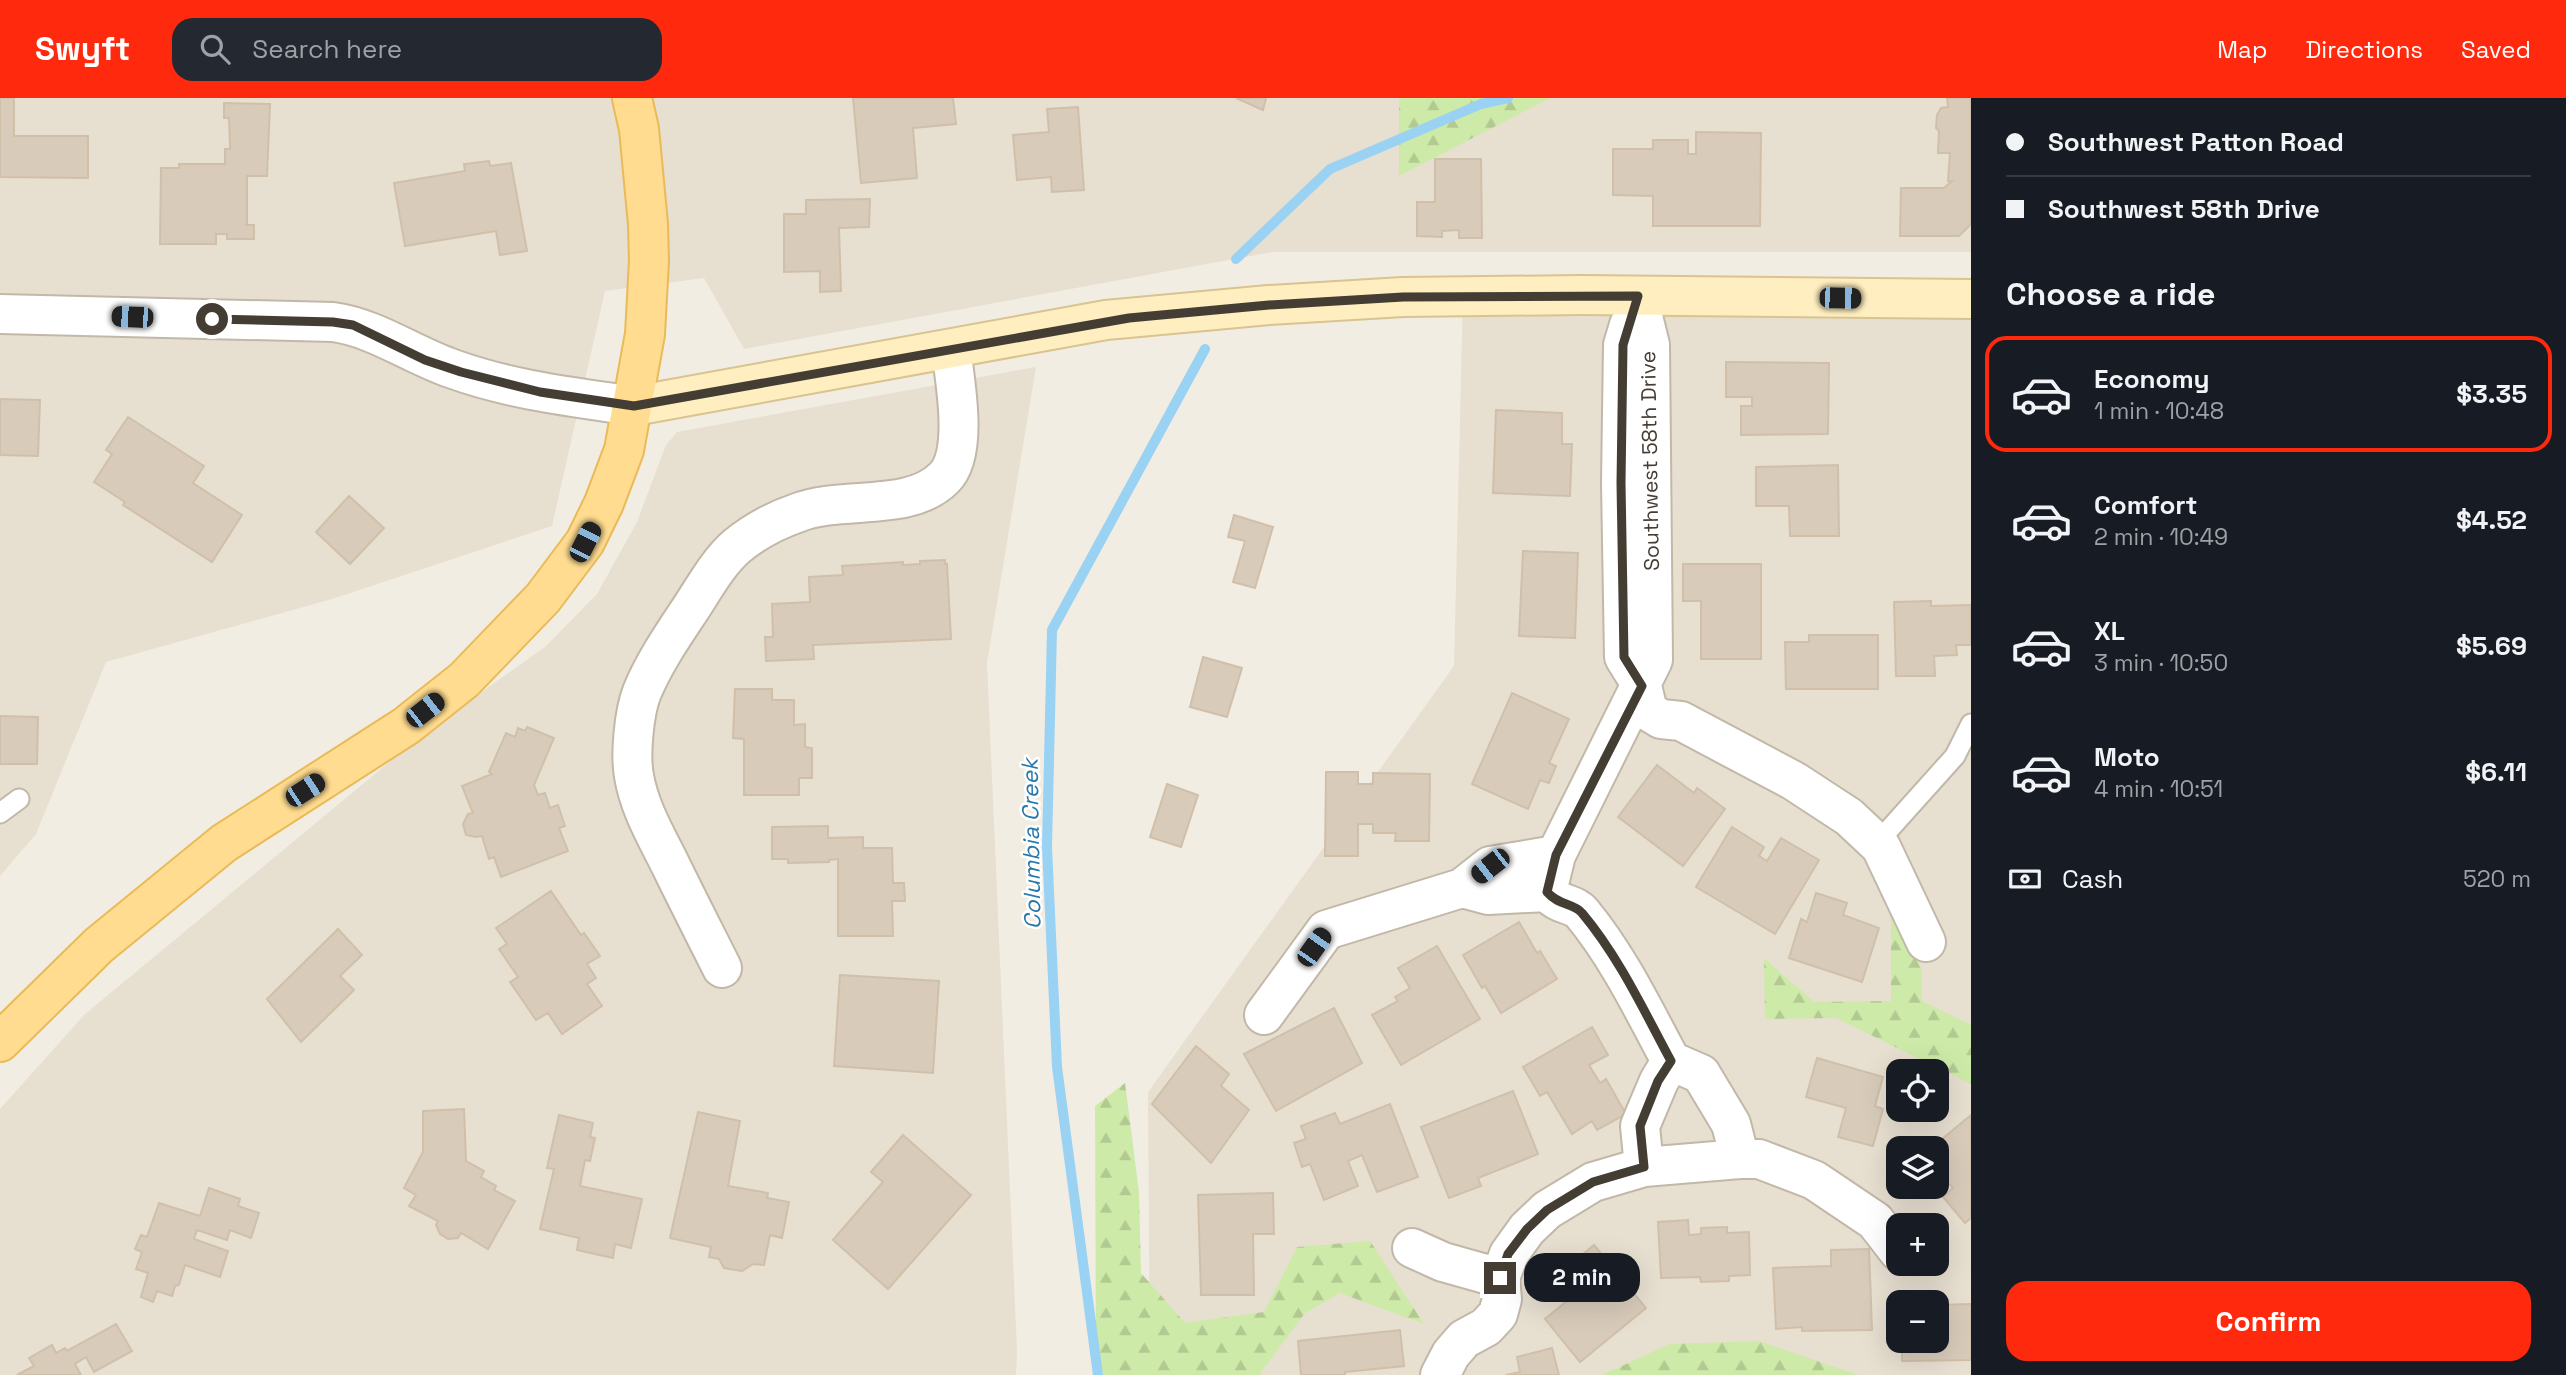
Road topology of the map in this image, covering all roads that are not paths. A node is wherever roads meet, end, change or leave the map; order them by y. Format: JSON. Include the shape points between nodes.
{"nodes":[{"id":1,"x":632,"y":98,"type":"edge"},
{"id":2,"x":1638,"y":296,"type":"junction"},
{"id":3,"x":1971,"y":299,"type":"edge"},
{"id":4,"x":0,"y":314,"type":"edge"},
{"id":5,"x":951,"y":349,"type":"junction"},
{"id":6,"x":634,"y":406,"type":"junction"},
{"id":7,"x":1642,"y":686,"type":"junction"},
{"id":8,"x":1971,"y":724,"type":"edge"},
{"id":9,"x":19,"y":799,"type":"dead end"},
{"id":10,"x":0,"y":813,"type":"edge"},
{"id":11,"x":1877,"y":843,"type":"junction"},
{"id":12,"x":1556,"y":855,"type":"junction"},
{"id":13,"x":1462,"y":888,"type":"junction"},
{"id":14,"x":1547,"y":892,"type":"junction"},
{"id":15,"x":1580,"y":910,"type":"junction"},
{"id":16,"x":1926,"y":942,"type":"dead end"},
{"id":17,"x":722,"y":968,"type":"dead end"},
{"id":18,"x":1264,"y":1015,"type":"dead end"},
{"id":19,"x":0,"y":1042,"type":"edge"},
{"id":20,"x":1671,"y":1061,"type":"junction"},
{"id":21,"x":1740,"y":1159,"type":"junction"},
{"id":22,"x":1644,"y":1167,"type":"junction"},
{"id":23,"x":1886,"y":1235,"type":"edge"},
{"id":24,"x":1412,"y":1248,"type":"dead end"},
{"id":25,"x":1500,"y":1278,"type":"junction"},
{"id":26,"x":1440,"y":1375,"type":"edge"}],
"edges":[{"from":1,"to":6,"type":"main road","via":[[649,261],[645,334]]},
{"from":2,"to":3,"type":"street"},
{"from":2,"to":5,"type":"street","via":[[1403,297],[1256,306],[1107,320]]},
{"from":2,"to":7,"type":"street","name":"Southwest 58th Drive","via":[[1623,345],[1635,484],[1624,657]]},
{"from":4,"to":6,"type":"street","via":[[333,322],[353,325],[461,372],[540,392]]},
{"from":5,"to":6,"type":"street"},
{"from":5,"to":17,"type":"street","via":[[958,449],[946,477],[925,492],[900,498],[828,504],[799,512],[737,546],[674,633],[642,694],[634,732],[633,775],[648,819]]},
{"from":6,"to":19,"type":"main road","via":[[624,450],[585,542],[517,627],[464,680],[406,726],[224,843],[170,886],[99,945]]},
{"from":7,"to":11,"type":"street","name":"Southwest 58th Drive","via":[[1648,711],[1661,719],[1681,721],[1794,781],[1849,817]]},
{"from":7,"to":12,"type":"street"},
{"from":8,"to":11,"type":"lane","via":[[1955,756]]},
{"from":9,"to":10,"type":"lane"},
{"from":11,"to":16,"type":"street"},
{"from":12,"to":13,"type":"street","via":[[1490,866]]},
{"from":12,"to":14,"type":"street"},
{"from":12,"to":15,"type":"street","via":[[1582,884]]},
{"from":13,"to":14,"type":"street","via":[[1488,895]]},
{"from":13,"to":18,"type":"street","via":[[1326,930]]},
{"from":14,"to":15,"type":"street","via":[[1555,901]]},
{"from":15,"to":20,"type":"street","via":[[1616,960]]},
{"from":20,"to":21,"type":"street","via":[[1701,1074],[1731,1124]]},
{"from":20,"to":22,"type":"street","via":[[1640,1126]]},
{"from":21,"to":22,"type":"street"},
{"from":21,"to":23,"type":"street","via":[[1759,1159],[1814,1180],[1875,1221]]},
{"from":22,"to":25,"type":"street","via":[[1593,1182],[1547,1210],[1508,1254]]},
{"from":24,"to":25,"type":"street"},
{"from":25,"to":26,"type":"street","via":[[1498,1314],[1486,1328],[1464,1339]]}]}
